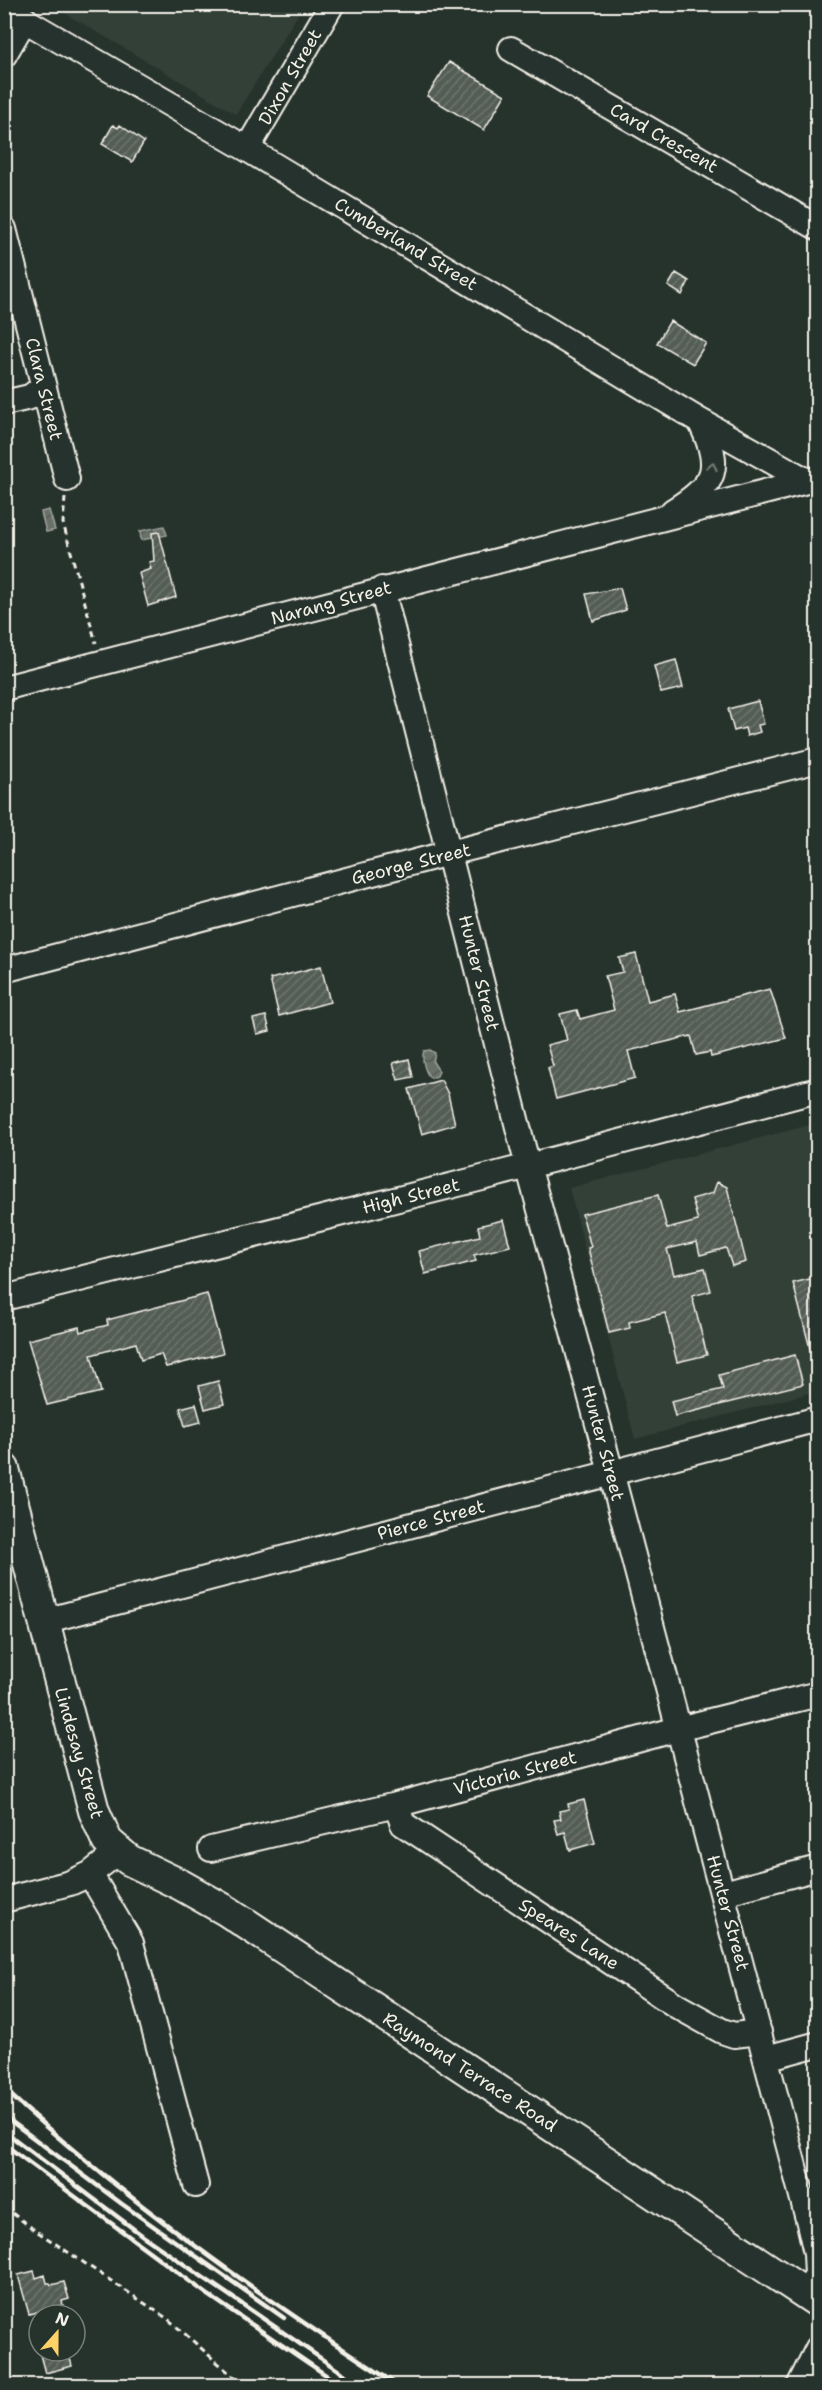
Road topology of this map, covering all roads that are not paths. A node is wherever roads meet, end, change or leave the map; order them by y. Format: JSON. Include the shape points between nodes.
{"nodes":[{"id":1,"x":332,"y":4,"type":"edge"},
{"id":2,"x":14,"y":13,"type":"edge"},
{"id":3,"x":511,"y":49,"type":"dead end"},
{"id":4,"x":4,"y":55,"type":"edge"},
{"id":5,"x":247,"y":149,"type":"junction"},
{"id":6,"x":818,"y":228,"type":"edge"},
{"id":7,"x":4,"y":229,"type":"edge"},
{"id":8,"x":43,"y":387,"type":"junction"},
{"id":9,"x":4,"y":404,"type":"edge"},
{"id":10,"x":700,"y":421,"type":"junction"},
{"id":11,"x":67,"y":479,"type":"road end"},
{"id":12,"x":812,"y":479,"type":"edge"},
{"id":13,"x":659,"y":520,"type":"junction"},
{"id":14,"x":382,"y":590,"type":"junction"},
{"id":15,"x":4,"y":688,"type":"edge"},
{"id":16,"x":818,"y":760,"type":"edge"},
{"id":17,"x":449,"y":854,"type":"junction"},
{"id":18,"x":4,"y":970,"type":"edge"},
{"id":19,"x":818,"y":1090,"type":"edge"},
{"id":20,"x":528,"y":1166,"type":"junction"},
{"id":21,"x":4,"y":1298,"type":"edge"},
{"id":22,"x":818,"y":1419,"type":"edge"},
{"id":23,"x":4,"y":1469,"type":"edge"},
{"id":24,"x":612,"y":1472,"type":"junction"},
{"id":25,"x":44,"y":1621,"type":"junction"},
{"id":26,"x":818,"y":1694,"type":"edge"},
{"id":27,"x":678,"y":1729,"type":"junction"},
{"id":28,"x":396,"y":1805,"type":"junction"},
{"id":29,"x":212,"y":1849,"type":"dead end"},
{"id":30,"x":118,"y":1852,"type":"junction"},
{"id":31,"x":818,"y":1868,"type":"edge"},
{"id":32,"x":90,"y":1874,"type":"junction"},
{"id":33,"x":723,"y":1893,"type":"junction"},
{"id":34,"x":4,"y":1900,"type":"edge"},
{"id":35,"x":759,"y":2032,"type":"junction"},
{"id":36,"x":818,"y":2044,"type":"edge"},
{"id":37,"x":766,"y":2058,"type":"junction"},
{"id":38,"x":196,"y":2185,"type":"dead end"},
{"id":39,"x":813,"y":2222,"type":"edge"},
{"id":40,"x":811,"y":2298,"type":"edge"},
{"id":41,"x":818,"y":2348,"type":"edge"},
{"id":42,"x":799,"y":2385,"type":"edge"}],
"edges":[{"from":1,"to":5,"type":"street","name":"Dixon Street"},
{"from":2,"to":4,"type":"street"},
{"from":2,"to":5,"type":"street","name":"Cumberland Street"},
{"from":3,"to":6,"type":"street","name":"Card Crescent"},
{"from":5,"to":10,"type":"street","name":"Cumberland Street"},
{"from":7,"to":8,"type":"street","name":"Clara Street"},
{"from":8,"to":9,"type":"street","via":[[30,397]]},
{"from":8,"to":11,"type":"street","name":"Clara Street"},
{"from":10,"to":12,"type":"street","name":"Cumberland Street"},
{"from":13,"to":10,"type":"street","name":"Narang Street","one_way":true,"via":[[696,496],[709,479],[714,451]]},
{"from":12,"to":13,"type":"street","name":"Narang Street"},
{"from":13,"to":14,"type":"street","name":"Narang Street"},
{"from":14,"to":15,"type":"street","name":"Narang Street"},
{"from":14,"to":17,"type":"street","name":"Hunter Street"},
{"from":16,"to":17,"type":"street","name":"George Street"},
{"from":17,"to":18,"type":"street","name":"George Street"},
{"from":17,"to":20,"type":"street","name":"Hunter Street"},
{"from":19,"to":20,"type":"street","name":"High Street"},
{"from":20,"to":21,"type":"street","name":"High Street"},
{"from":20,"to":24,"type":"street","name":"Hunter Street"},
{"from":22,"to":24,"type":"street","name":"Pierce Street"},
{"from":23,"to":25,"type":"main road","name":"Lindesay Street"},
{"from":24,"to":25,"type":"street","name":"Pierce Street"},
{"from":24,"to":27,"type":"street","name":"Hunter Street"},
{"from":25,"to":30,"type":"main road","name":"Lindesay Street","via":[[94,1811],[102,1831]]},
{"from":26,"to":27,"type":"street","name":"Victoria Street"},
{"from":27,"to":28,"type":"street","name":"Victoria Street"},
{"from":27,"to":33,"type":"street","name":"Hunter Street"},
{"from":28,"to":29,"type":"street","name":"Victoria Street"},
{"from":28,"to":35,"type":"street","name":"Speares Lane","via":[[404,1824],[677,2006],[734,2035]]},
{"from":30,"to":32,"type":"street"},
{"from":30,"to":40,"type":"main road","name":"Raymond Terrace Road","via":[[227,1911]]},
{"from":31,"to":33,"type":"street"},
{"from":32,"to":34,"type":"street"},
{"from":32,"to":38,"type":"street","via":[[131,1943]]},
{"from":33,"to":35,"type":"street","name":"Hunter Street"},
{"from":35,"to":37,"type":"street","name":"Hunter Street"},
{"from":36,"to":37,"type":"street"},
{"from":37,"to":39,"type":"street","name":"Hunter Street"},
{"from":39,"to":40,"type":"street","name":"Hunter Street","via":[[817,2275]]},
{"from":41,"to":42,"type":"street"}]}
